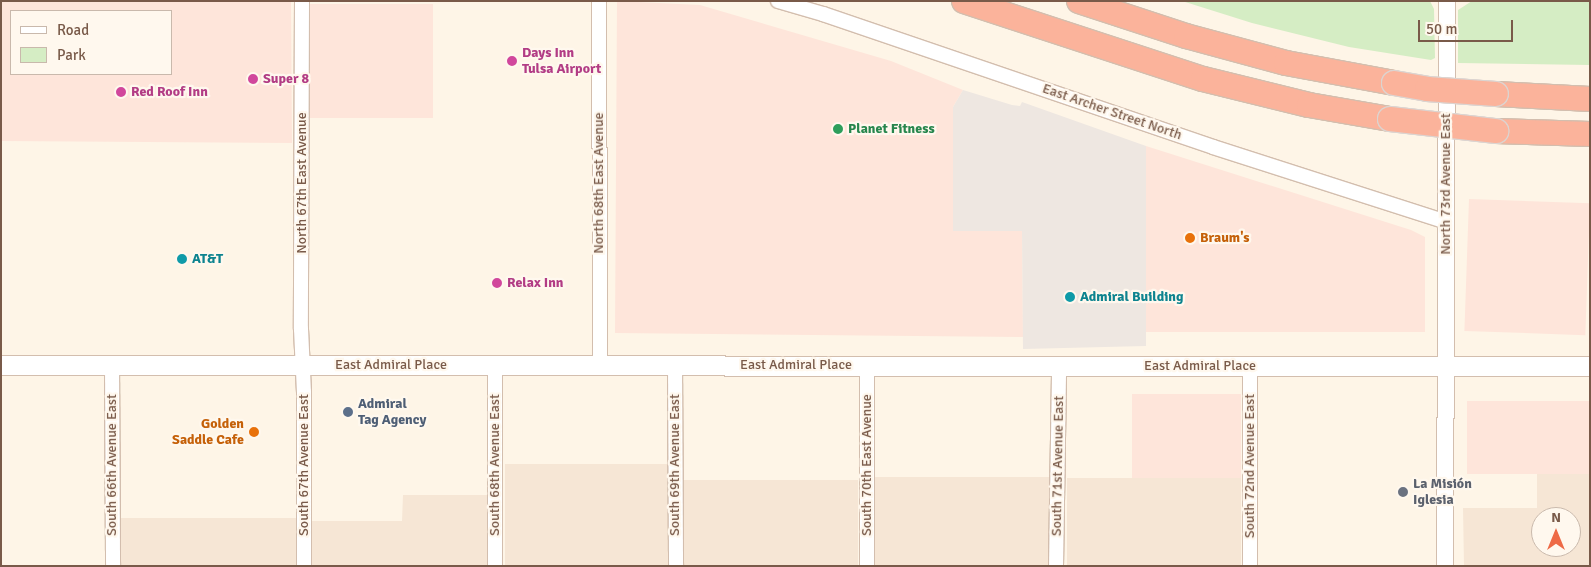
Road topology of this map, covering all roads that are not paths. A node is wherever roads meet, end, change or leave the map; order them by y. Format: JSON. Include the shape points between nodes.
{"nodes":[{"id":1,"x":302,"y":1,"type":"edge"},
{"id":2,"x":599,"y":1,"type":"edge"},
{"id":3,"x":778,"y":1,"type":"edge"},
{"id":4,"x":964,"y":1,"type":"edge"},
{"id":5,"x":1079,"y":1,"type":"edge"},
{"id":6,"x":1447,"y":1,"type":"edge"},
{"id":7,"x":1590,"y":99,"type":"edge"},
{"id":8,"x":1590,"y":134,"type":"edge"},
{"id":9,"x":1446,"y":222,"type":"junction"},
{"id":10,"x":112,"y":364,"type":"junction"},
{"id":11,"x":1,"y":365,"type":"edge"},
{"id":12,"x":303,"y":365,"type":"junction"},
{"id":13,"x":495,"y":365,"type":"junction"},
{"id":14,"x":600,"y":365,"type":"junction"},
{"id":15,"x":675,"y":365,"type":"junction"},
{"id":16,"x":867,"y":365,"type":"junction"},
{"id":17,"x":1059,"y":366,"type":"junction"},
{"id":18,"x":1250,"y":366,"type":"junction"},
{"id":19,"x":1590,"y":366,"type":"edge"},
{"id":20,"x":1445,"y":367,"type":"junction"},
{"id":21,"x":113,"y":566,"type":"edge"},
{"id":22,"x":304,"y":566,"type":"edge"},
{"id":23,"x":495,"y":566,"type":"edge"},
{"id":24,"x":676,"y":566,"type":"edge"},
{"id":25,"x":867,"y":566,"type":"edge"},
{"id":26,"x":1056,"y":566,"type":"edge"},
{"id":27,"x":1250,"y":566,"type":"edge"},
{"id":28,"x":1445,"y":566,"type":"edge"}],
"edges":[{"from":1,"to":12,"type":"street","name":"North 67th East Avenue"},
{"from":2,"to":14,"type":"street","name":"North 68th East Avenue"},
{"from":3,"to":9,"type":"street","name":"East Archer Street North"},
{"from":4,"to":8,"type":"highway","bridge":true,"via":[[1203,79],[1309,105],[1390,119],[1496,131]]},
{"from":5,"to":7,"type":"highway","bridge":true,"via":[[1186,36],[1286,63],[1427,88]]},
{"from":6,"to":9,"type":"street","name":"North 73rd Avenue East"},
{"from":9,"to":20,"type":"street","name":"North 73rd Avenue East"},
{"from":10,"to":11,"type":"main road","name":"East Admiral Place"},
{"from":10,"to":12,"type":"main road","name":"East Admiral Place"},
{"from":10,"to":21,"type":"street","name":"South 66th Avenue East"},
{"from":12,"to":13,"type":"main road","name":"East Admiral Place"},
{"from":12,"to":22,"type":"street","name":"South 67th Avenue East"},
{"from":13,"to":14,"type":"main road","name":"East Admiral Place"},
{"from":13,"to":23,"type":"street","name":"South 68th Avenue East"},
{"from":14,"to":15,"type":"main road","name":"East Admiral Place"},
{"from":15,"to":16,"type":"main road","name":"East Admiral Place"},
{"from":15,"to":24,"type":"street","name":"South 69th Avenue East"},
{"from":16,"to":17,"type":"main road","name":"East Admiral Place"},
{"from":16,"to":25,"type":"street","name":"South 70th East Avenue"},
{"from":17,"to":18,"type":"main road","name":"East Admiral Place"},
{"from":17,"to":26,"type":"street","name":"South 71st Avenue East"},
{"from":18,"to":20,"type":"main road","name":"East Admiral Place"},
{"from":18,"to":27,"type":"street","name":"South 72nd Avenue East"},
{"from":19,"to":20,"type":"main road","name":"East Admiral Place"},
{"from":20,"to":28,"type":"street","name":"North 73rd Avenue East"}]}
